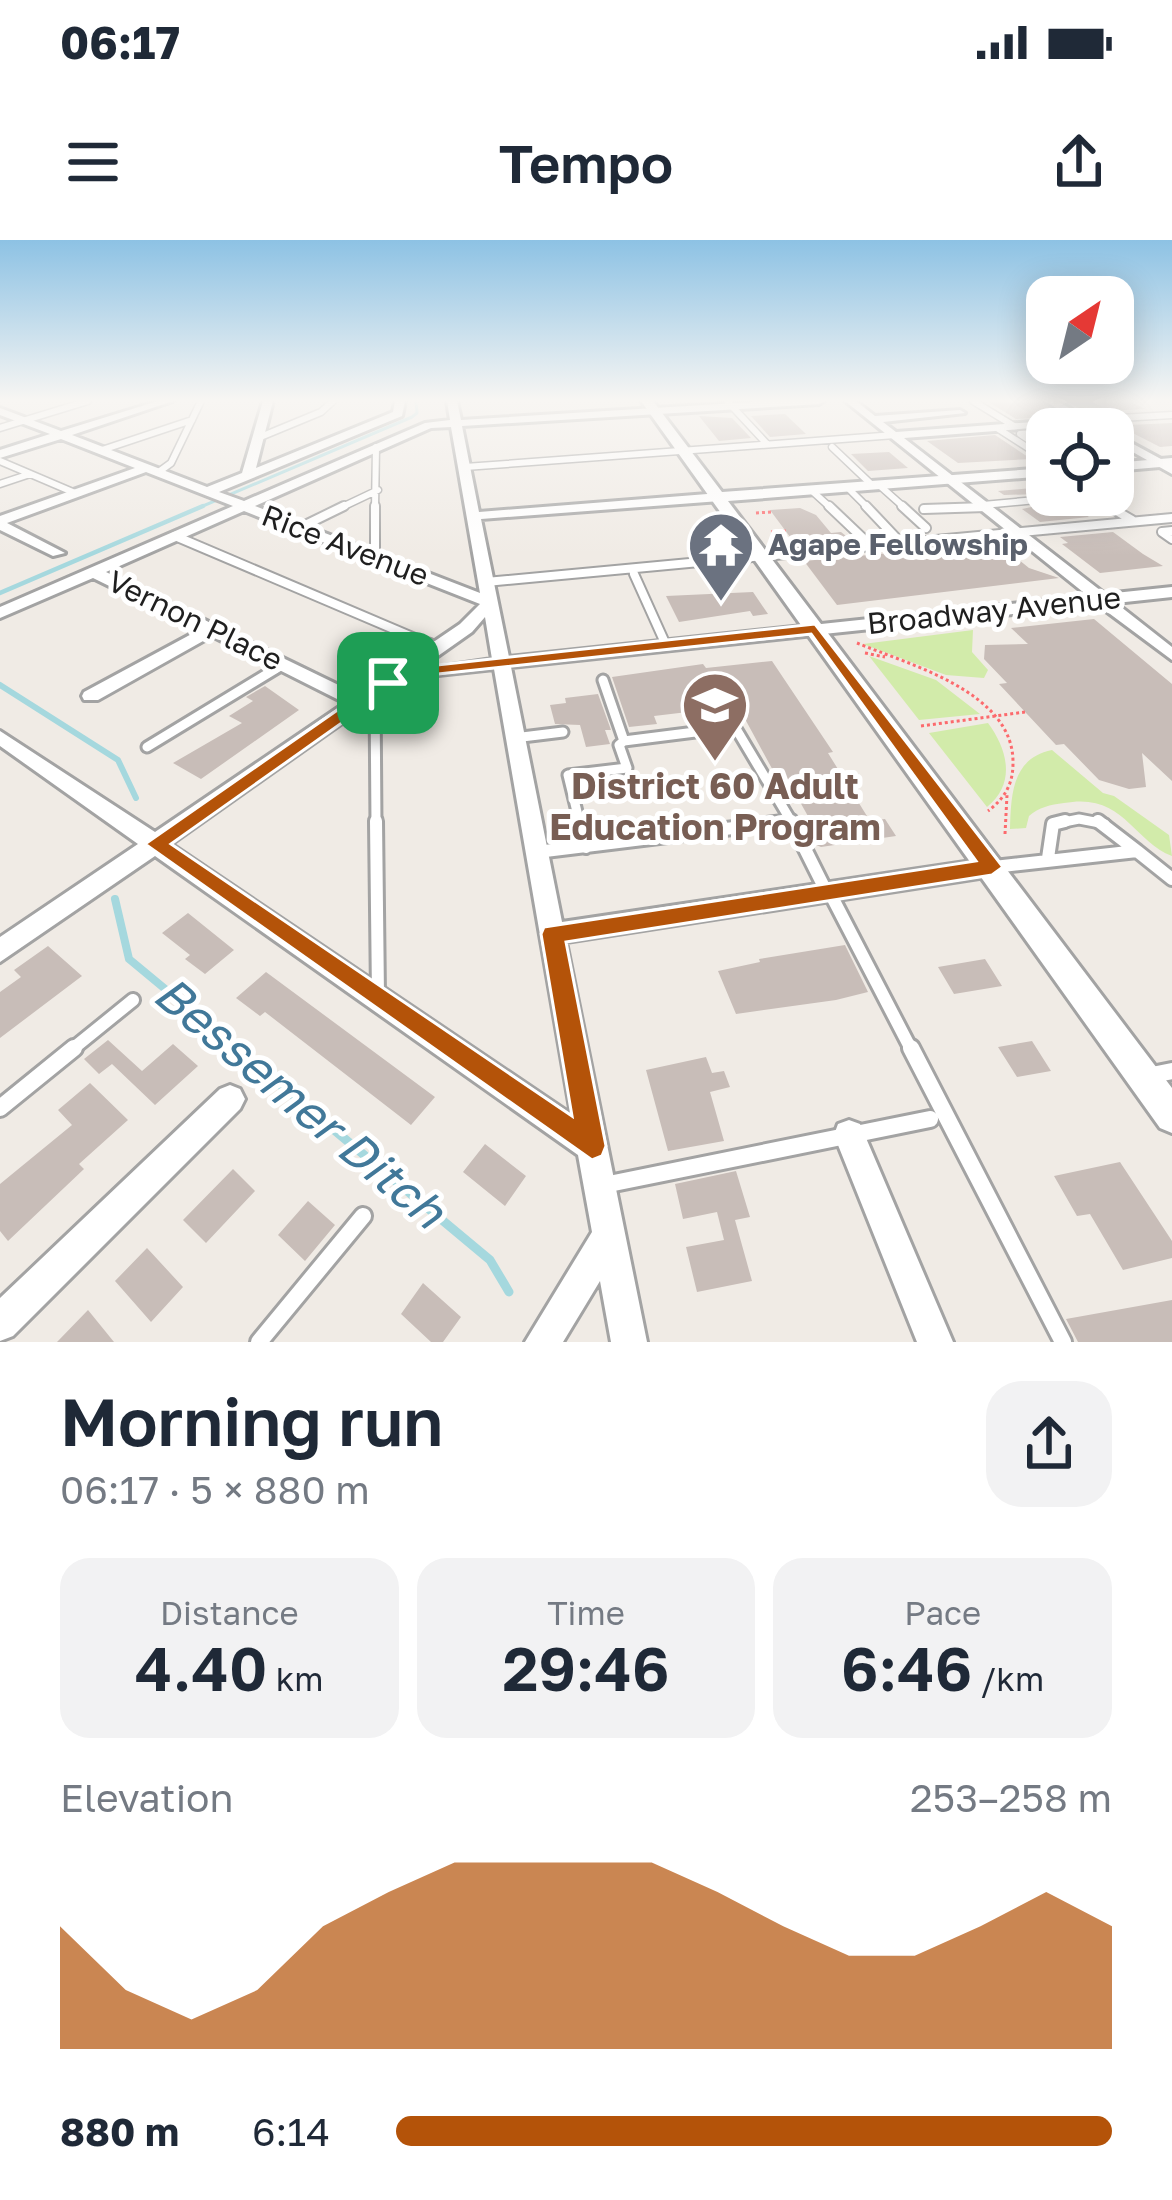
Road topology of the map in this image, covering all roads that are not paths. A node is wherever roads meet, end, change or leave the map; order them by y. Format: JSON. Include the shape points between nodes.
{"nodes":[{"id":1,"x":109,"y":452,"type":"edge"},
{"id":2,"x":177,"y":452,"type":"edge"},
{"id":3,"x":254,"y":452,"type":"edge"},
{"id":4,"x":299,"y":452,"type":"edge"},
{"id":5,"x":360,"y":452,"type":"edge"},
{"id":6,"x":376,"y":452,"type":"edge"},
{"id":7,"x":463,"y":452,"type":"edge"},
{"id":8,"x":664,"y":452,"type":"edge"},
{"id":9,"x":684,"y":452,"type":"edge"},
{"id":10,"x":840,"y":452,"type":"edge"},
{"id":11,"x":917,"y":452,"type":"edge"},
{"id":12,"x":0,"y":458,"type":"edge"},
{"id":13,"x":1168,"y":465,"type":"edge"},
{"id":14,"x":1134,"y":466,"type":"edge"},
{"id":15,"x":465,"y":467,"type":"junction"},
{"id":16,"x":154,"y":469,"type":"junction"},
{"id":17,"x":30,"y":474,"type":"junction"},
{"id":18,"x":1026,"y":474,"type":"edge"},
{"id":19,"x":247,"y":476,"type":"junction"},
{"id":20,"x":951,"y":479,"type":"junction"},
{"id":21,"x":0,"y":484,"type":"edge"},
{"id":22,"x":887,"y":486,"type":"junction"},
{"id":23,"x":847,"y":487,"type":"junction"},
{"id":24,"x":378,"y":490,"type":"junction"},
{"id":25,"x":812,"y":490,"type":"junction"},
{"id":26,"x":75,"y":493,"type":"junction"},
{"id":27,"x":227,"y":497,"type":"junction"},
{"id":28,"x":720,"y":497,"type":"junction"},
{"id":29,"x":1026,"y":501,"type":"edge"},
{"id":30,"x":985,"y":506,"type":"junction"},
{"id":31,"x":924,"y":509,"type":"dead end"},
{"id":32,"x":474,"y":516,"type":"junction"},
{"id":33,"x":1124,"y":516,"type":"edge"},
{"id":34,"x":1172,"y":518,"type":"edge"},
{"id":35,"x":1133,"y":521,"type":"junction"},
{"id":36,"x":0,"y":523,"type":"edge"},
{"id":37,"x":1152,"y":526,"type":"dead end"},
{"id":38,"x":299,"y":528,"type":"junction"},
{"id":39,"x":926,"y":528,"type":"dead end"},
{"id":40,"x":1017,"y":532,"type":"junction"},
{"id":41,"x":1169,"y":534,"type":"edge"},
{"id":42,"x":175,"y":536,"type":"junction"},
{"id":43,"x":902,"y":543,"type":"junction"},
{"id":44,"x":767,"y":544,"type":"junction"},
{"id":45,"x":869,"y":545,"type":"junction"},
{"id":46,"x":58,"y":553,"type":"dead end"},
{"id":47,"x":375,"y":557,"type":"junction"},
{"id":48,"x":94,"y":572,"type":"junction"},
{"id":49,"x":634,"y":574,"type":"dead end"},
{"id":50,"x":488,"y":592,"type":"junction"},
{"id":51,"x":1172,"y":592,"type":"edge"},
{"id":52,"x":1100,"y":600,"type":"junction"},
{"id":53,"x":0,"y":613,"type":"edge"},
{"id":54,"x":815,"y":629,"type":"junction"},
{"id":55,"x":211,"y":630,"type":"junction"},
{"id":56,"x":666,"y":646,"type":"junction"},
{"id":57,"x":437,"y":648,"type":"junction"},
{"id":58,"x":1172,"y":655,"type":"edge"},
{"id":59,"x":500,"y":664,"type":"junction"},
{"id":60,"x":282,"y":665,"type":"junction"},
{"id":61,"x":603,"y":680,"type":"dead end"},
{"id":62,"x":374,"y":692,"type":"junction"},
{"id":63,"x":92,"y":696,"type":"dead end"},
{"id":64,"x":563,"y":732,"type":"dead end"},
{"id":65,"x":0,"y":736,"type":"edge"},
{"id":66,"x":514,"y":738,"type":"junction"},
{"id":67,"x":624,"y":741,"type":"junction"},
{"id":68,"x":147,"y":747,"type":"dead end"},
{"id":69,"x":791,"y":821,"type":"junction"},
{"id":70,"x":156,"y":844,"type":"junction"},
{"id":71,"x":586,"y":847,"type":"junction"},
{"id":72,"x":1137,"y":850,"type":"junction"},
{"id":73,"x":537,"y":852,"type":"junction"},
{"id":74,"x":1048,"y":858,"type":"junction"},
{"id":75,"x":992,"y":867,"type":"junction"},
{"id":76,"x":1172,"y":878,"type":"edge"},
{"id":77,"x":828,"y":893,"type":"junction"},
{"id":78,"x":553,"y":934,"type":"junction"},
{"id":79,"x":3,"y":944,"type":"edge"},
{"id":80,"x":378,"y":999,"type":"junction"},
{"id":81,"x":134,"y":1000,"type":"dead end"},
{"id":82,"x":1158,"y":1074,"type":"edge"},
{"id":83,"x":230,"y":1099,"type":"dead end"},
{"id":84,"x":0,"y":1108,"type":"edge"},
{"id":85,"x":1172,"y":1116,"type":"edge"},
{"id":86,"x":930,"y":1119,"type":"dead end"},
{"id":87,"x":849,"y":1136,"type":"junction"},
{"id":88,"x":592,"y":1146,"type":"junction"},
{"id":89,"x":600,"y":1186,"type":"junction"},
{"id":90,"x":363,"y":1216,"type":"dead end"},
{"id":91,"x":610,"y":1233,"type":"junction"},
{"id":92,"x":0,"y":1323,"type":"edge"},
{"id":93,"x":259,"y":1342,"type":"edge"},
{"id":94,"x":543,"y":1342,"type":"edge"},
{"id":95,"x":629,"y":1342,"type":"edge"},
{"id":96,"x":935,"y":1342,"type":"edge"},
{"id":97,"x":1063,"y":1342,"type":"edge"}],
"edges":[{"from":1,"to":16,"type":"street","name":"Rice Avenue"},
{"from":2,"to":16,"type":"lane","via":[[171,464]]},
{"from":3,"to":19,"type":"street"},
{"from":4,"to":19,"type":"street"},
{"from":5,"to":27,"type":"street"},
{"from":6,"to":24,"type":"lane"},
{"from":7,"to":15,"type":"street"},
{"from":8,"to":15,"type":"lane"},
{"from":9,"to":28,"type":"street"},
{"from":10,"to":22,"type":"lane"},
{"from":11,"to":20,"type":"street"},
{"from":12,"to":17,"type":"lane"},
{"from":13,"to":14,"type":"street"},
{"from":15,"to":32,"type":"street"},
{"from":16,"to":26,"type":"street"},
{"from":16,"to":27,"type":"street","name":"Rice Avenue"},
{"from":17,"to":21,"type":"lane"},
{"from":17,"to":26,"type":"lane"},
{"from":18,"to":20,"type":"street"},
{"from":19,"to":27,"type":"street"},
{"from":20,"to":22,"type":"street"},
{"from":20,"to":30,"type":"street"},
{"from":22,"to":23,"type":"street"},
{"from":22,"to":39,"type":"lane"},
{"from":23,"to":25,"type":"street"},
{"from":23,"to":43,"type":"lane"},
{"from":24,"to":38,"type":"lane"},
{"from":24,"to":47,"type":"lane"},
{"from":25,"to":28,"type":"street"},
{"from":25,"to":45,"type":"lane"},
{"from":26,"to":36,"type":"street"},
{"from":27,"to":38,"type":"street","name":"Rice Avenue"},
{"from":27,"to":42,"type":"street"},
{"from":28,"to":32,"type":"street"},
{"from":28,"to":44,"type":"street"},
{"from":29,"to":30,"type":"lane"},
{"from":30,"to":31,"type":"lane"},
{"from":30,"to":40,"type":"street"},
{"from":32,"to":50,"type":"street"},
{"from":33,"to":35,"type":"lane"},
{"from":34,"to":35,"type":"lane"},
{"from":35,"to":40,"type":"lane"},
{"from":36,"to":46,"type":"street"},
{"from":37,"to":41,"type":"lane"},
{"from":38,"to":47,"type":"street","name":"Rice Avenue"},
{"from":40,"to":43,"type":"lane"},
{"from":40,"to":52,"type":"street"},
{"from":42,"to":48,"type":"street"},
{"from":42,"to":57,"type":"lane"},
{"from":43,"to":45,"type":"lane"},
{"from":44,"to":45,"type":"lane"},
{"from":44,"to":50,"type":"lane"},
{"from":44,"to":54,"type":"street"},
{"from":47,"to":50,"type":"street","name":"Rice Avenue"},
{"from":48,"to":53,"type":"street"},
{"from":48,"to":55,"type":"street","name":"Vernon Place"},
{"from":49,"to":56,"type":"lane"},
{"from":50,"to":57,"type":"street","via":[[477,620]]},
{"from":50,"to":59,"type":"street"},
{"from":51,"to":52,"type":"street","name":"Broadway Avenue"},
{"from":52,"to":54,"type":"street","name":"Broadway Avenue"},
{"from":52,"to":58,"type":"street"},
{"from":54,"to":56,"type":"street","name":"Broadway Avenue"},
{"from":54,"to":75,"type":"street"},
{"from":55,"to":60,"type":"street","name":"Vernon Place"},
{"from":55,"to":63,"type":"street"},
{"from":56,"to":59,"type":"street","name":"Broadway Avenue"},
{"from":57,"to":62,"type":"street"},
{"from":59,"to":62,"type":"street","name":"Broadway Avenue","via":[[437,670]]},
{"from":59,"to":66,"type":"street"},
{"from":60,"to":62,"type":"street","name":"Vernon Place"},
{"from":60,"to":68,"type":"lane"},
{"from":61,"to":67,"type":"lane"},
{"from":62,"to":70,"type":"street"},
{"from":62,"to":80,"type":"lane"},
{"from":64,"to":66,"type":"lane"},
{"from":65,"to":70,"type":"street"},
{"from":66,"to":73,"type":"street"},
{"from":67,"to":69,"type":"lane","via":[[735,727]]},
{"from":67,"to":71,"type":"lane","via":[[627,768],[568,775]]},
{"from":69,"to":71,"type":"lane"},
{"from":69,"to":77,"type":"lane"},
{"from":70,"to":79,"type":"street"},
{"from":70,"to":80,"type":"street"},
{"from":71,"to":73,"type":"lane"},
{"from":72,"to":74,"type":"lane","via":[[1064,863]]},
{"from":72,"to":74,"type":"lane","via":[[1114,826],[1086,815],[1053,824]]},
{"from":72,"to":76,"type":"lane"},
{"from":73,"to":78,"type":"street"},
{"from":74,"to":75,"type":"lane"},
{"from":75,"to":77,"type":"street"},
{"from":75,"to":82,"type":"street"},
{"from":77,"to":78,"type":"street"},
{"from":77,"to":97,"type":"lane"},
{"from":78,"to":88,"type":"street"},
{"from":80,"to":88,"type":"street"},
{"from":81,"to":84,"type":"lane"},
{"from":82,"to":85,"type":"street"},
{"from":83,"to":92,"type":"street"},
{"from":86,"to":87,"type":"lane"},
{"from":87,"to":89,"type":"lane"},
{"from":87,"to":96,"type":"street"},
{"from":88,"to":89,"type":"street"},
{"from":89,"to":91,"type":"street"},
{"from":90,"to":93,"type":"lane"},
{"from":91,"to":94,"type":"street"},
{"from":91,"to":95,"type":"street"}]}
